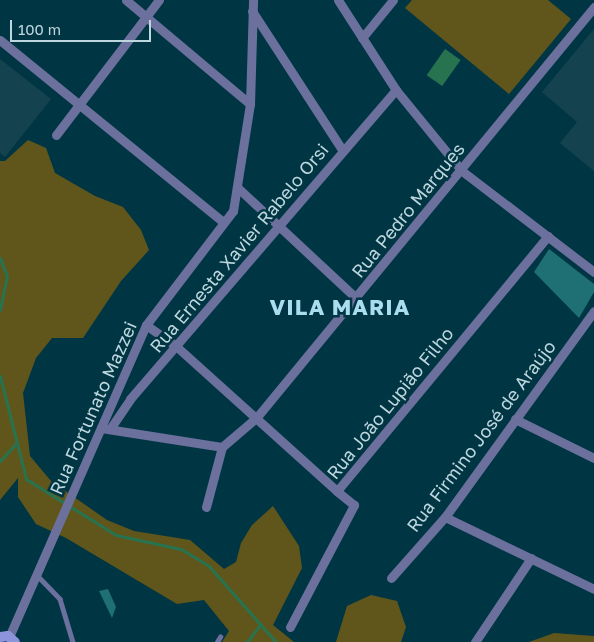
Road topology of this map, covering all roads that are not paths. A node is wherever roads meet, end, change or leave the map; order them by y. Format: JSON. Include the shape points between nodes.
{"nodes":[{"id":1,"x":126,"y":0,"type":"edge"},
{"id":2,"x":160,"y":0,"type":"edge"},
{"id":3,"x":253,"y":0,"type":"edge"},
{"id":4,"x":338,"y":0,"type":"edge"},
{"id":5,"x":393,"y":0,"type":"edge"},
{"id":6,"x":594,"y":7,"type":"edge"},
{"id":7,"x":252,"y":11,"type":"junction"},
{"id":8,"x":146,"y":16,"type":"junction"},
{"id":9,"x":362,"y":38,"type":"junction"},
{"id":10,"x":0,"y":40,"type":"edge"},
{"id":11,"x":396,"y":90,"type":"junction"},
{"id":12,"x":250,"y":104,"type":"junction"},
{"id":13,"x":79,"y":107,"type":"junction"},
{"id":14,"x":56,"y":135,"type":"dead end"},
{"id":15,"x":343,"y":151,"type":"junction"},
{"id":16,"x":462,"y":171,"type":"junction"},
{"id":17,"x":238,"y":188,"type":"junction"},
{"id":18,"x":223,"y":222,"type":"junction"},
{"id":19,"x":279,"y":227,"type":"junction"},
{"id":20,"x":548,"y":236,"type":"junction"},
{"id":21,"x":594,"y":272,"type":"edge"},
{"id":22,"x":357,"y":299,"type":"junction"},
{"id":23,"x":594,"y":311,"type":"edge"},
{"id":24,"x":146,"y":325,"type":"junction"},
{"id":25,"x":177,"y":347,"type":"junction"},
{"id":26,"x":257,"y":417,"type":"junction"},
{"id":27,"x":515,"y":419,"type":"junction"},
{"id":28,"x":106,"y":428,"type":"junction"},
{"id":29,"x":222,"y":447,"type":"junction"},
{"id":30,"x":594,"y":458,"type":"edge"},
{"id":31,"x":337,"y":492,"type":"junction"},
{"id":32,"x":206,"y":507,"type":"dead end"},
{"id":33,"x":445,"y":517,"type":"junction"},
{"id":34,"x":531,"y":558,"type":"junction"},
{"id":35,"x":36,"y":574,"type":"junction"},
{"id":36,"x":391,"y":578,"type":"dead end"},
{"id":37,"x":594,"y":589,"type":"edge"},
{"id":38,"x":290,"y":627,"type":"dead end"},
{"id":39,"x":220,"y":636,"type":"dead end"},
{"id":40,"x":5,"y":638,"type":"edge"},
{"id":41,"x":73,"y":642,"type":"edge"},
{"id":42,"x":217,"y":642,"type":"edge"},
{"id":43,"x":475,"y":642,"type":"edge"}],
"edges":[{"from":1,"to":8,"type":"street"},
{"from":2,"to":8,"type":"street"},
{"from":3,"to":7,"type":"street","name":"Rua Fortunato Mazzei"},
{"from":4,"to":9,"type":"street"},
{"from":5,"to":9,"type":"street"},
{"from":6,"to":16,"type":"street","name":"Rua Pedro Marques"},
{"from":7,"to":12,"type":"street","name":"Rua Fortunato Mazzei"},
{"from":7,"to":15,"type":"street"},
{"from":8,"to":12,"type":"street"},
{"from":8,"to":13,"type":"street"},
{"from":9,"to":11,"type":"street"},
{"from":10,"to":13,"type":"street"},
{"from":11,"to":15,"type":"street","name":"Rua Ernesta Xavier Rabelo Orsi"},
{"from":11,"to":16,"type":"street"},
{"from":12,"to":17,"type":"street","name":"Rua Fortunato Mazzei"},
{"from":13,"to":14,"type":"street"},
{"from":13,"to":18,"type":"street"},
{"from":15,"to":19,"type":"street","name":"Rua Ernesta Xavier Rabelo Orsi"},
{"from":16,"to":20,"type":"street"},
{"from":16,"to":22,"type":"street","name":"Rua Pedro Marques"},
{"from":17,"to":18,"type":"street","name":"Rua Fortunato Mazzei","via":[[233,211]]},
{"from":17,"to":19,"type":"street"},
{"from":18,"to":24,"type":"street","name":"Rua Fortunato Mazzei"},
{"from":19,"to":22,"type":"street"},
{"from":19,"to":25,"type":"street","name":"Rua Ernesta Xavier Rabelo Orsi"},
{"from":20,"to":21,"type":"street"},
{"from":20,"to":31,"type":"street","name":"Rua João Lupião Filho"},
{"from":22,"to":26,"type":"street","name":"Rua Pedro Marques"},
{"from":23,"to":27,"type":"street","name":"Rua Firmino José de Araújo"},
{"from":24,"to":25,"type":"street"},
{"from":24,"to":28,"type":"street","name":"Rua Fortunato Mazzei"},
{"from":25,"to":26,"type":"street"},
{"from":25,"to":28,"type":"street","name":"Rua Ernesta Xavier Rabelo Orsi"},
{"from":26,"to":29,"type":"street","name":"Rua Pedro Marques"},
{"from":26,"to":31,"type":"street"},
{"from":27,"to":30,"type":"street"},
{"from":27,"to":33,"type":"street","name":"Rua Firmino José de Araújo"},
{"from":28,"to":29,"type":"street"},
{"from":28,"to":35,"type":"street","name":"Rua Fortunato Mazzei"},
{"from":29,"to":32,"type":"street"},
{"from":31,"to":38,"type":"street","name":"Rua João Lupião Filho","via":[[354,505]]},
{"from":33,"to":34,"type":"street"},
{"from":33,"to":36,"type":"street","name":"Rua Firmino José de Araújo"},
{"from":34,"to":37,"type":"street"},
{"from":34,"to":43,"type":"street"},
{"from":35,"to":40,"type":"street","name":"Rua Fortunato Mazzei"},
{"from":35,"to":41,"type":"lane","via":[[60,600]]},
{"from":39,"to":42,"type":"lane"}]}
